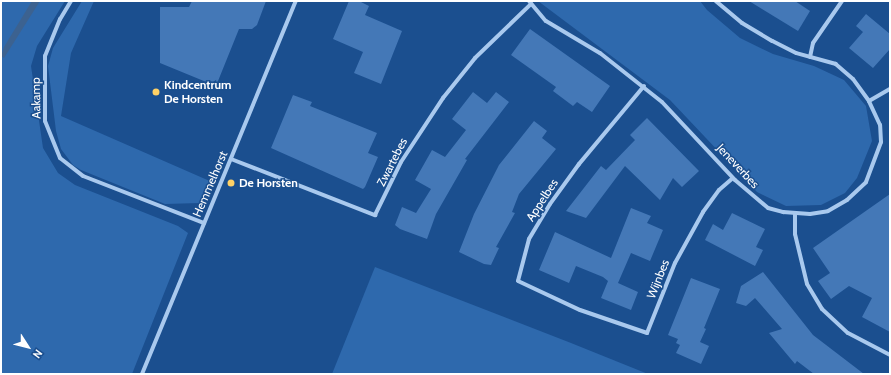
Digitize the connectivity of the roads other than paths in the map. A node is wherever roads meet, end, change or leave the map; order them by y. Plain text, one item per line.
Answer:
1 (71, 1) edge
2 (296, 1) edge
3 (716, 1) edge
4 (842, 1) edge
5 (530, 3) edge
6 (810, 57) junction
7 (644, 86) junction
8 (890, 88) edge
9 (869, 101) junction
10 (231, 159) junction
11 (733, 178) junction
12 (795, 214) junction
13 (204, 223) junction
14 (580, 310) joint
15 (890, 356) edge
16 (142, 374) edge

1 - 13 street, Aakamp
2 - 10 street, Hemmelhorst
3 - 6 street, Jeneverbes
4 - 6 street
5 - 7 street, Jeneverbes
5 - 10 street, Zwartebes
6 - 9 street, Jeneverbes
7 - 11 street, Jeneverbes
7 - 14 street, Appelbes
8 - 9 street
9 - 12 street, Jeneverbes
10 - 13 street, Hemmelhorst
11 - 12 street, Jeneverbes
11 - 14 street, Wijnbes
12 - 15 street
13 - 16 street, Hemmelhorst

